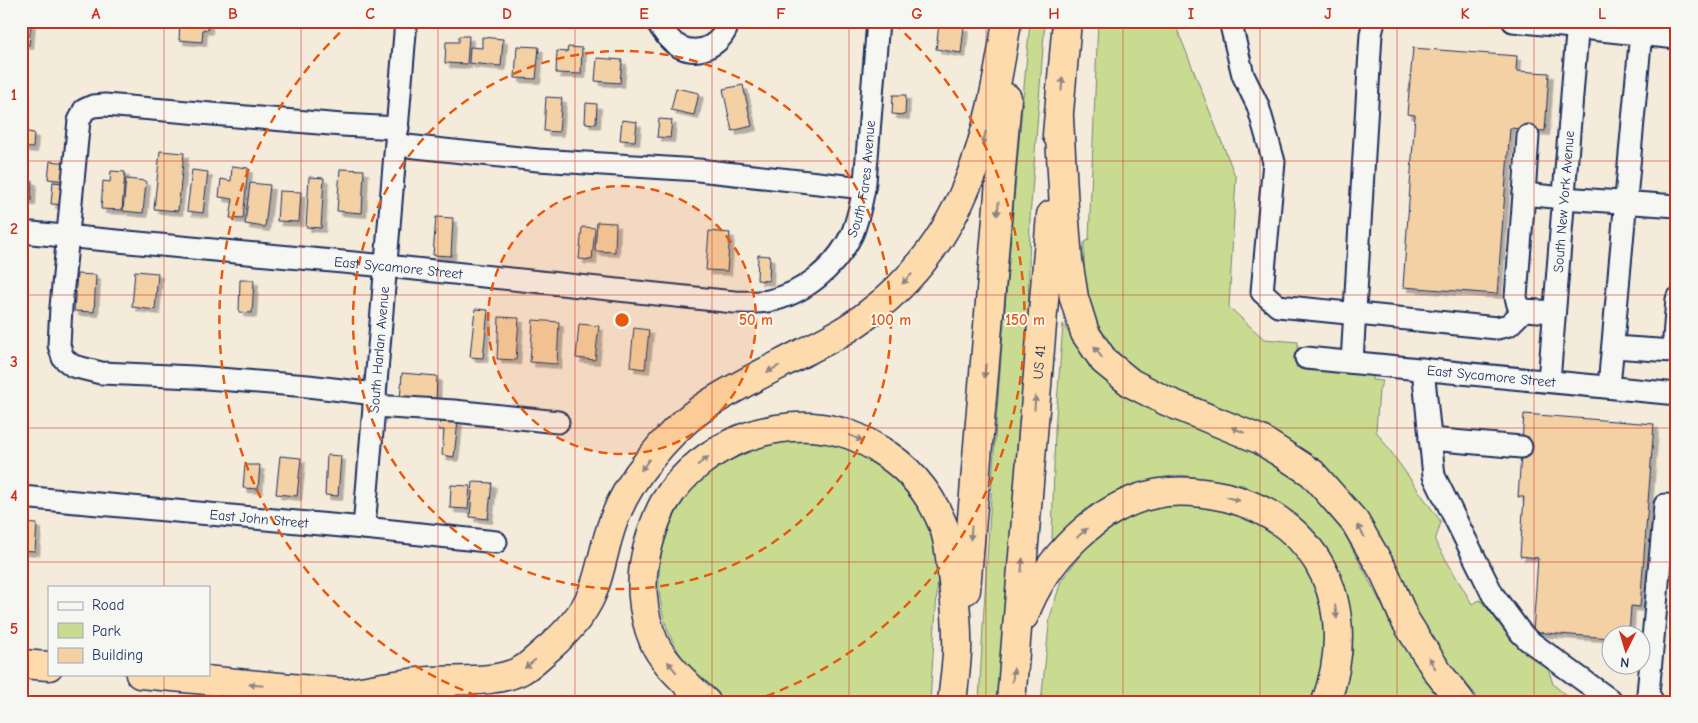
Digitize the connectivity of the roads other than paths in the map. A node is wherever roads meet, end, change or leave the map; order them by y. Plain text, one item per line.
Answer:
1 (406, 21) edge
2 (656, 21) edge
3 (729, 21) edge
4 (878, 21) edge
5 (1007, 21) edge
6 (1014, 21) edge
7 (1067, 21) edge
8 (1230, 21) edge
9 (1374, 21) edge
10 (1513, 21) edge
11 (1540, 23) edge
12 (1577, 24) edge
13 (1641, 28) edge
14 (1677, 38) edge
15 (1059, 118) junction
16 (398, 136) junction
17 (1528, 136) dead end
18 (864, 188) junction
19 (1524, 194) junction
20 (1563, 198) junction
21 (1626, 203) junction
22 (1677, 206) edge
23 (21, 232) edge
24 (68, 236) junction
25 (386, 266) junction
26 (774, 299) joint
27 (1677, 299) edge
28 (1524, 310) junction
29 (1554, 312) junction
30 (1356, 314) junction
31 (1613, 347) junction
32 (1306, 358) dead end
33 (1352, 362) junction
34 (1423, 369) junction
35 (1549, 381) junction
36 (1609, 387) junction
37 (1677, 394) edge
38 (375, 400) junction
39 (558, 422) dead end
40 (1430, 439) junction
41 (1521, 447) dead end
42 (21, 497) edge
43 (1677, 506) edge
44 (364, 528) junction
45 (496, 542) dead end
46 (1015, 648) junction
47 (21, 664) edge
48 (48, 666) edge
49 (162, 676) edge
50 (347, 693) junction
51 (444, 702) edge
52 (706, 702) edge
53 (952, 702) edge
54 (1011, 702) edge
55 (1326, 702) edge
56 (1461, 702) edge
57 (1614, 702) edge
58 (1653, 702) edge

1 - 16 street, South Harlan Avenue
2 - 3 street
4 - 18 street, South Fares Avenue
5 -> 50 highway
6 -> 53 highway
15 -> 7 highway, US 41 / US 41
8 - 30 street
9 - 30 street
10 - 11 street
11 - 12 street
12 - 13 street
12 - 20 street, South New York Avenue
13 - 14 street
13 - 21 street
46 -> 15 highway, US 41 / US 41
56 -> 15 highway
16 - 18 street
16 - 24 street
16 - 25 street, South Harlan Avenue
17 - 19 street
18 - 26 street, South Fares Avenue
19 - 20 street
19 - 28 street
20 - 21 street
20 - 29 street, South New York Avenue
21 - 22 street
21 - 31 street
23 - 24 street, East Sycamore Street
24 - 25 street, East Sycamore Street
24 - 38 street
25 - 26 street, East Sycamore Street
25 - 38 street, South Harlan Avenue
27 - 31 street
28 - 29 street
28 - 30 street
29 - 35 street, South New York Avenue
30 - 33 street
31 - 36 street
32 - 33 street, East Sycamore Street
33 - 34 street, East Sycamore Street
34 - 35 street, East Sycamore Street
34 - 40 street
35 - 36 street, East Sycamore Street
36 - 37 street, East Sycamore Street
38 - 39 street
38 - 44 street, South Harlan Avenue
40 - 41 street
40 - 57 street
42 - 44 street, East John Street
43 - 58 street
44 - 45 street, East John Street
54 -> 46 highway, US 41 / US 41
46 -> 55 highway
47 - 48 highway
50 -> 49 highway
50 - 51 highway
52 -> 53 highway

